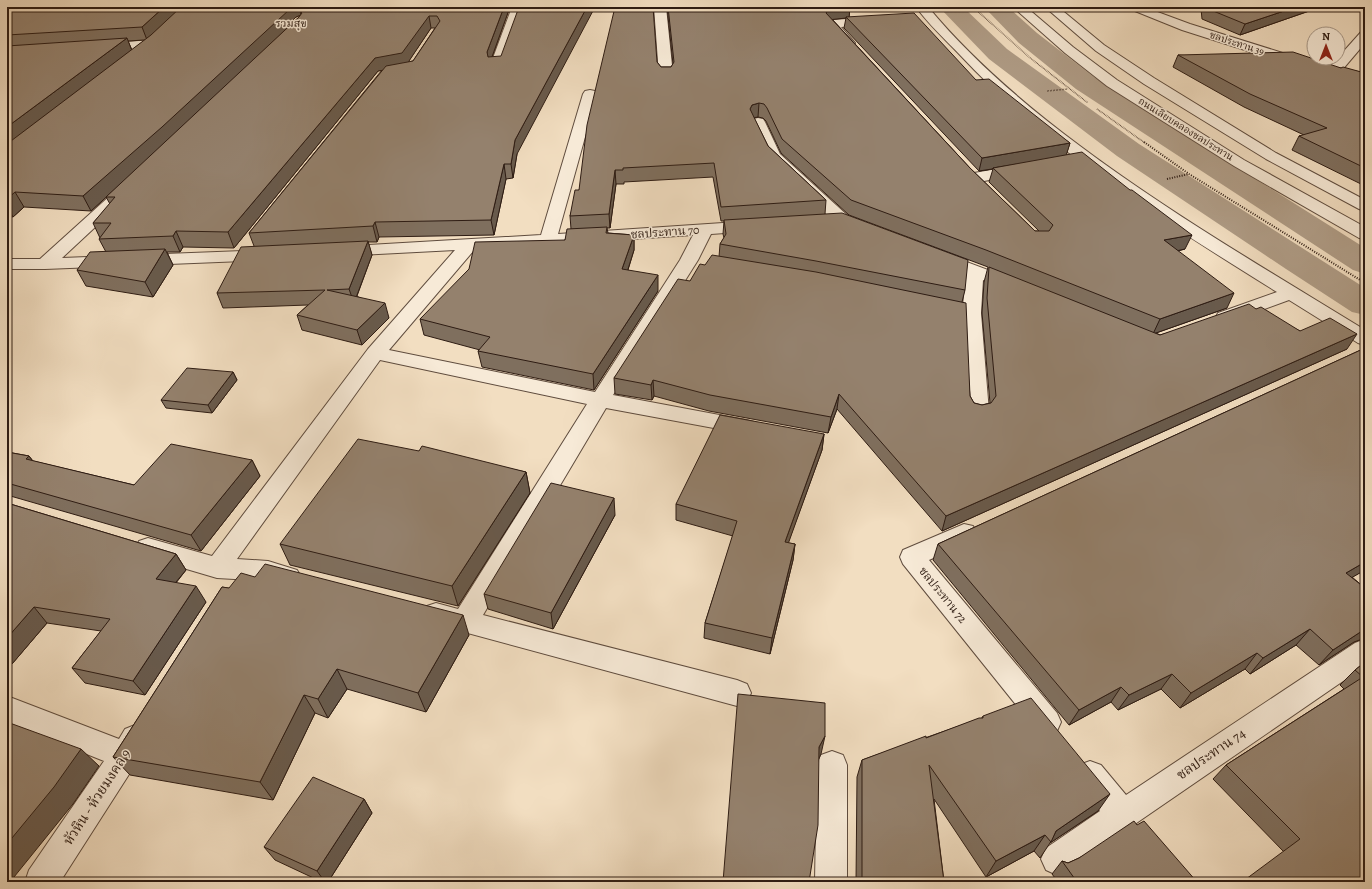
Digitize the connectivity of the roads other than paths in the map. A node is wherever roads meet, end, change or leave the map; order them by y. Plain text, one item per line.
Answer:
1 (518, 7) edge
2 (660, 7) edge
3 (1019, 7) edge
4 (1050, 7) edge
5 (1134, 7) edge
6 (923, 15) edge
7 (893, 20) edge
8 (163, 34) edge
9 (1365, 35) edge
10 (151, 44) junction
11 (90, 48) edge
12 (858, 53) edge
13 (133, 58) edge
14 (496, 66) edge
15 (1332, 73) junction
16 (666, 75) edge
17 (1345, 76) edge
18 (590, 94) dead end
19 (758, 122) edge
20 (964, 166) edge
21 (1034, 167) edge
22 (140, 176) edge
23 (1365, 206) edge
24 (819, 221) edge
25 (766, 225) edge
26 (705, 229) junction
27 (1365, 234) edge
28 (548, 240) junction
29 (470, 244) junction
30 (923, 251) edge
31 (323, 252) edge
32 (284, 254) edge
33 (7, 264) edge
34 (45, 264) junction
35 (975, 270) junction
36 (1032, 293) edge
37 (1291, 293) junction
38 (919, 302) edge
39 (972, 313) junction
40 (1211, 322) edge
41 (1360, 348) edge
42 (375, 354) junction
43 (600, 400) junction
44 (978, 412) edge
45 (762, 430) edge
46 (984, 524) edge
47 (127, 541) edge
48 (229, 569) junction
49 (313, 583) edge
50 (225, 597) edge
51 (412, 607) edge
52 (464, 621) junction
53 (1365, 651) edge
54 (736, 693) dead end
55 (7, 709) edge
56 (150, 715) edge
57 (1062, 740) edge
58 (125, 755) junction
59 (1077, 759) edge
60 (832, 765) dead end
61 (1122, 814) junction
62 (1056, 859) dead end
63 (41, 882) edge
64 (831, 882) edge

1 - 14 street
2 - 16 street
3 - 27 street, ถนนเลียบคลองชลประทาน
4 - 23 street, ถนนเลียบคลองชลประทาน
5 - 15 street, ชลประทาน 39
6 - 37 street
7 - 12 street
8 - 10 street
9 - 15 street
10 - 11 street
10 - 13 street
15 - 17 street, ชลประทาน 39
18 - 28 street
19 - 24 street
20 - 21 street
22 - 34 street
25 - 26 street, ชลประทาน 70
26 - 28 street, ชลประทาน 70
26 - 43 street
28 - 29 street, ชลประทาน 70
29 - 31 street, ชลประทาน 70
29 - 42 street
30 - 35 street
32 - 34 street
33 - 34 street
35 - 36 street
35 - 39 street
37 - 40 street
37 - 41 street
38 - 39 street
39 - 44 street
42 - 43 street
42 - 48 street
43 - 45 street
43 - 52 street
46 - 57 street, ชลประทาน 72
47 - 48 street
48 - 49 street
48 - 50 street
51 - 52 street
52 - 54 street
53 - 61 street, ชลประทาน 74
55 - 58 street
56 - 58 street, หัวหิน - ห้วยมงคล 9
58 - 63 street, หัวหิน - ห้วยมงคล 9
59 - 61 street
60 - 64 street
61 - 62 street, ชลประทาน 74

